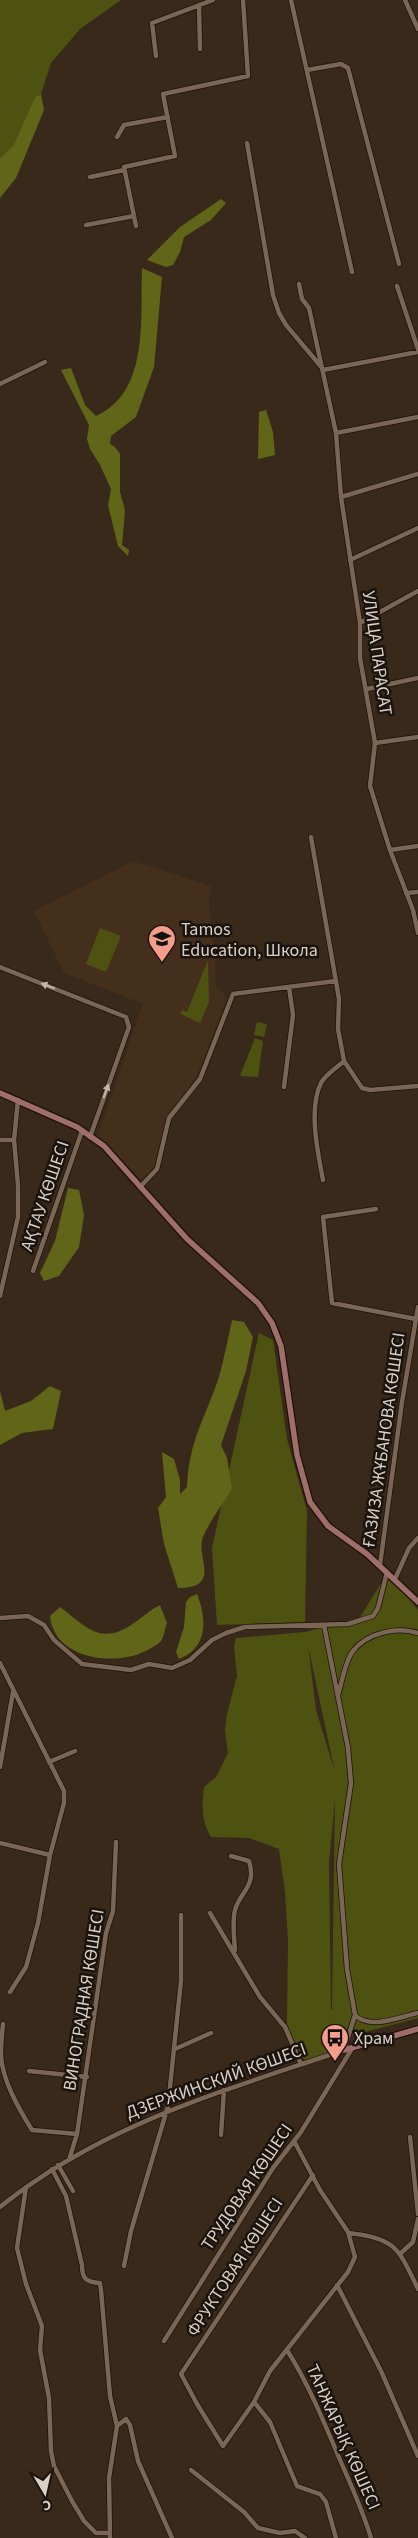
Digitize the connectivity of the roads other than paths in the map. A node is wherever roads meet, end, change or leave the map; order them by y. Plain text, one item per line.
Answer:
1 (213, 0) edge
2 (243, 0) edge
3 (291, 0) edge
4 (406, 0) edge
5 (199, 5) junction
6 (418, 29) edge
7 (200, 49) dead end
8 (156, 56) dead end
9 (308, 70) junction
10 (168, 117) junction
11 (117, 137) dead end
12 (247, 142) dead end
13 (124, 170) junction
14 (90, 177) dead end
15 (134, 216) junction
16 (86, 224) dead end
17 (136, 226) dead end
18 (399, 264) dead end
19 (352, 272) dead end
20 (299, 284) dead end
21 (397, 286) dead end
22 (418, 351) edge
23 (45, 362) dead end
24 (323, 370) junction
25 (0, 384) edge
26 (418, 416) edge
27 (336, 433) junction
28 (418, 474) edge
29 (341, 497) junction
30 (418, 528) edge
31 (350, 560) junction
32 (418, 591) edge
33 (360, 623) junction
34 (418, 678) edge
35 (367, 689) junction
36 (418, 737) edge
37 (375, 743) junction
38 (311, 837) dead end
39 (418, 846) edge
40 (390, 850) junction
41 (418, 892) edge
42 (406, 893) junction
43 (418, 933) edge
44 (0, 968) edge
45 (336, 981) junction
46 (289, 987) junction
47 (344, 1061) junction
48 (418, 1086) edge
49 (284, 1087) dead end
50 (0, 1093) edge
51 (18, 1100) junction
52 (82, 1132) junction
53 (90, 1137) junction
54 (0, 1140) edge
55 (14, 1140) junction
56 (323, 1180) dead end
57 (140, 1187) junction
58 (376, 1209) dead end
59 (33, 1271) dead end
60 (0, 1296) edge
61 (418, 1307) edge
62 (416, 1319) junction
63 (418, 1538) edge
64 (380, 1565) junction
65 (388, 1572) junction
66 (395, 1579) junction
67 (418, 1602) edge
68 (0, 1618) edge
69 (324, 1625) junction
70 (418, 1633) edge
71 (0, 1663) edge
72 (13, 1690) junction
73 (338, 1697) junction
74 (75, 1751) dead end
75 (49, 1762) junction
76 (0, 1767) edge
77 (116, 1842) dead end
78 (0, 1843) edge
79 (50, 1856) junction
80 (231, 1856) dead end
81 (210, 1913) dead end
82 (181, 1915) dead end
83 (235, 1951) junction
84 (10, 1992) dead end
85 (418, 2013) edge
86 (355, 2015) junction
87 (2, 2024) dead end
88 (418, 2029) edge
89 (211, 2033) dead end
90 (353, 2047) junction
91 (175, 2049) junction
92 (344, 2050) junction
93 (301, 2064) junction
94 (29, 2071) dead end
95 (86, 2076) junction
96 (224, 2090) junction
97 (166, 2111) junction
98 (77, 2134) junction
99 (221, 2135) dead end
100 (410, 2137) dead end
101 (294, 2141) junction
102 (69, 2160) junction
103 (58, 2165) junction
104 (52, 2169) junction
105 (313, 2175) junction
106 (26, 2187) junction
107 (73, 2191) dead end
108 (0, 2207) edge
109 (418, 2214) edge
110 (418, 2219) edge
111 (348, 2233) junction
112 (401, 2253) junction
113 (124, 2266) dead end
114 (337, 2285) junction
115 (418, 2289) edge
116 (164, 2341) dead end
117 (287, 2350) junction
118 (254, 2402) junction
119 (118, 2426) junction
120 (418, 2456) edge
121 (191, 2470) dead end
122 (109, 2535) edge
123 (172, 2538) edge
124 (305, 2538) edge
125 (336, 2538) edge
126 (370, 2538) edge

1 - 5 street
2 - 10 street
3 - 9 street
4 - 6 street
5 - 7 street
5 - 8 street
9 - 18 street
9 - 19 street
10 - 11 street
10 - 13 street
12 - 24 street
13 - 14 street
13 - 15 street
15 - 16 street
15 - 17 street
20 - 24 street, УЛИЦА ПАРАСАТ
21 - 22 street
22 - 24 street
23 - 25 street
24 - 27 street, УЛИЦА ПАРАСАТ
26 - 27 street
27 - 29 street, УЛИЦА ПАРАСАТ
28 - 29 street
29 - 31 street, УЛИЦА ПАРАСАТ
30 - 31 street
31 - 33 street, УЛИЦА ПАРАСАТ
32 - 33 street
33 - 35 street, УЛИЦА ПАРАСАТ
34 - 35 street
35 - 37 street, УЛИЦА ПАРАСАТ
36 - 37 street
37 - 40 street, УЛИЦА ПАРАСАТ
38 - 45 street
39 - 40 street
40 - 42 street, УЛИЦА ПАРАСАТ
41 - 42 street
42 - 43 street, УЛИЦА ПАРАСАТ
53 -> 44 street
45 - 46 street
45 - 47 street
46 - 49 street
46 - 57 street
47 - 48 street
47 - 56 street
50 - 51 street
51 - 52 street
51 - 55 street
52 - 53 street
52 - 59 street, АҚТАУ КӨШЕСІ
53 - 57 street
54 - 55 street
55 - 60 street
57 - 64 street
58 - 62 street, ҒАЗИЗА ЖҰБАНОВА КӨШЕСІ
61 - 62 street, ҒАЗИЗА ЖҰБАНОВА КӨШЕСІ
62 - 64 street, ҒАЗИЗА ЖҰБАНОВА КӨШЕСІ
63 - 66 street
64 - 65 street
65 - 66 street
65 - 69 street
66 - 67 street
68 - 69 street
69 - 73 street
70 - 73 street
71 - 72 street
72 - 75 street
72 - 76 street
73 - 86 street
74 - 75 street
75 - 79 street
77 - 95 street, ВИНОГРАДНАЯ КӨШЕСІ
78 - 79 street
79 - 84 street
80 - 83 street
81 - 83 street
82 - 91 street
83 - 93 street
85 - 86 street
86 - 92 street
87 - 98 street
88 - 90 street
89 - 91 street
90 - 92 street
90 - 101 street, ТРУДОВАЯ КӨШЕСІ
91 - 97 street
92 - 93 street, ДЗЕРЖИНСКИЙ КӨШЕСІ
93 - 96 street, ДЗЕРЖИНСКИЙ КӨШЕСІ
94 - 95 street
95 - 98 street, ВИНОГРАДНАЯ КӨШЕСІ
96 - 97 street, ДЗЕРЖИНСКИЙ КӨШЕСІ
96 - 99 street
97 - 102 street, ДЗЕРЖИНСКИЙ КӨШЕСІ
97 - 113 street
98 - 102 street, ВИНОГРАДНАЯ КӨШЕСІ
100 - 109 street
101 - 105 street
101 - 116 street, ТРУДОВАЯ КӨШЕСІ
102 - 103 street, ДЗЕРЖИНСКИЙ КӨШЕСІ
103 - 104 street, ДЗЕРЖИНСКИЙ КӨШЕСІ
103 - 107 street
104 - 106 street, ДЗЕРЖИНСКИЙ КӨШЕСІ
104 - 119 street
105 - 111 street
105 - 118 street, ФРУКТОВАЯ КӨШЕСІ
106 - 108 street, ДЗЕРЖИНСКИЙ КӨШЕСІ
106 - 122 street
110 - 112 street
111 - 112 street
111 - 114 street
112 - 115 street
114 - 117 street
114 - 120 street
117 - 118 street
117 - 126 street, ТАНЖАРЫҚ КӨШЕСІ
118 - 125 street
119 - 122 street
119 - 123 street
121 - 124 street

